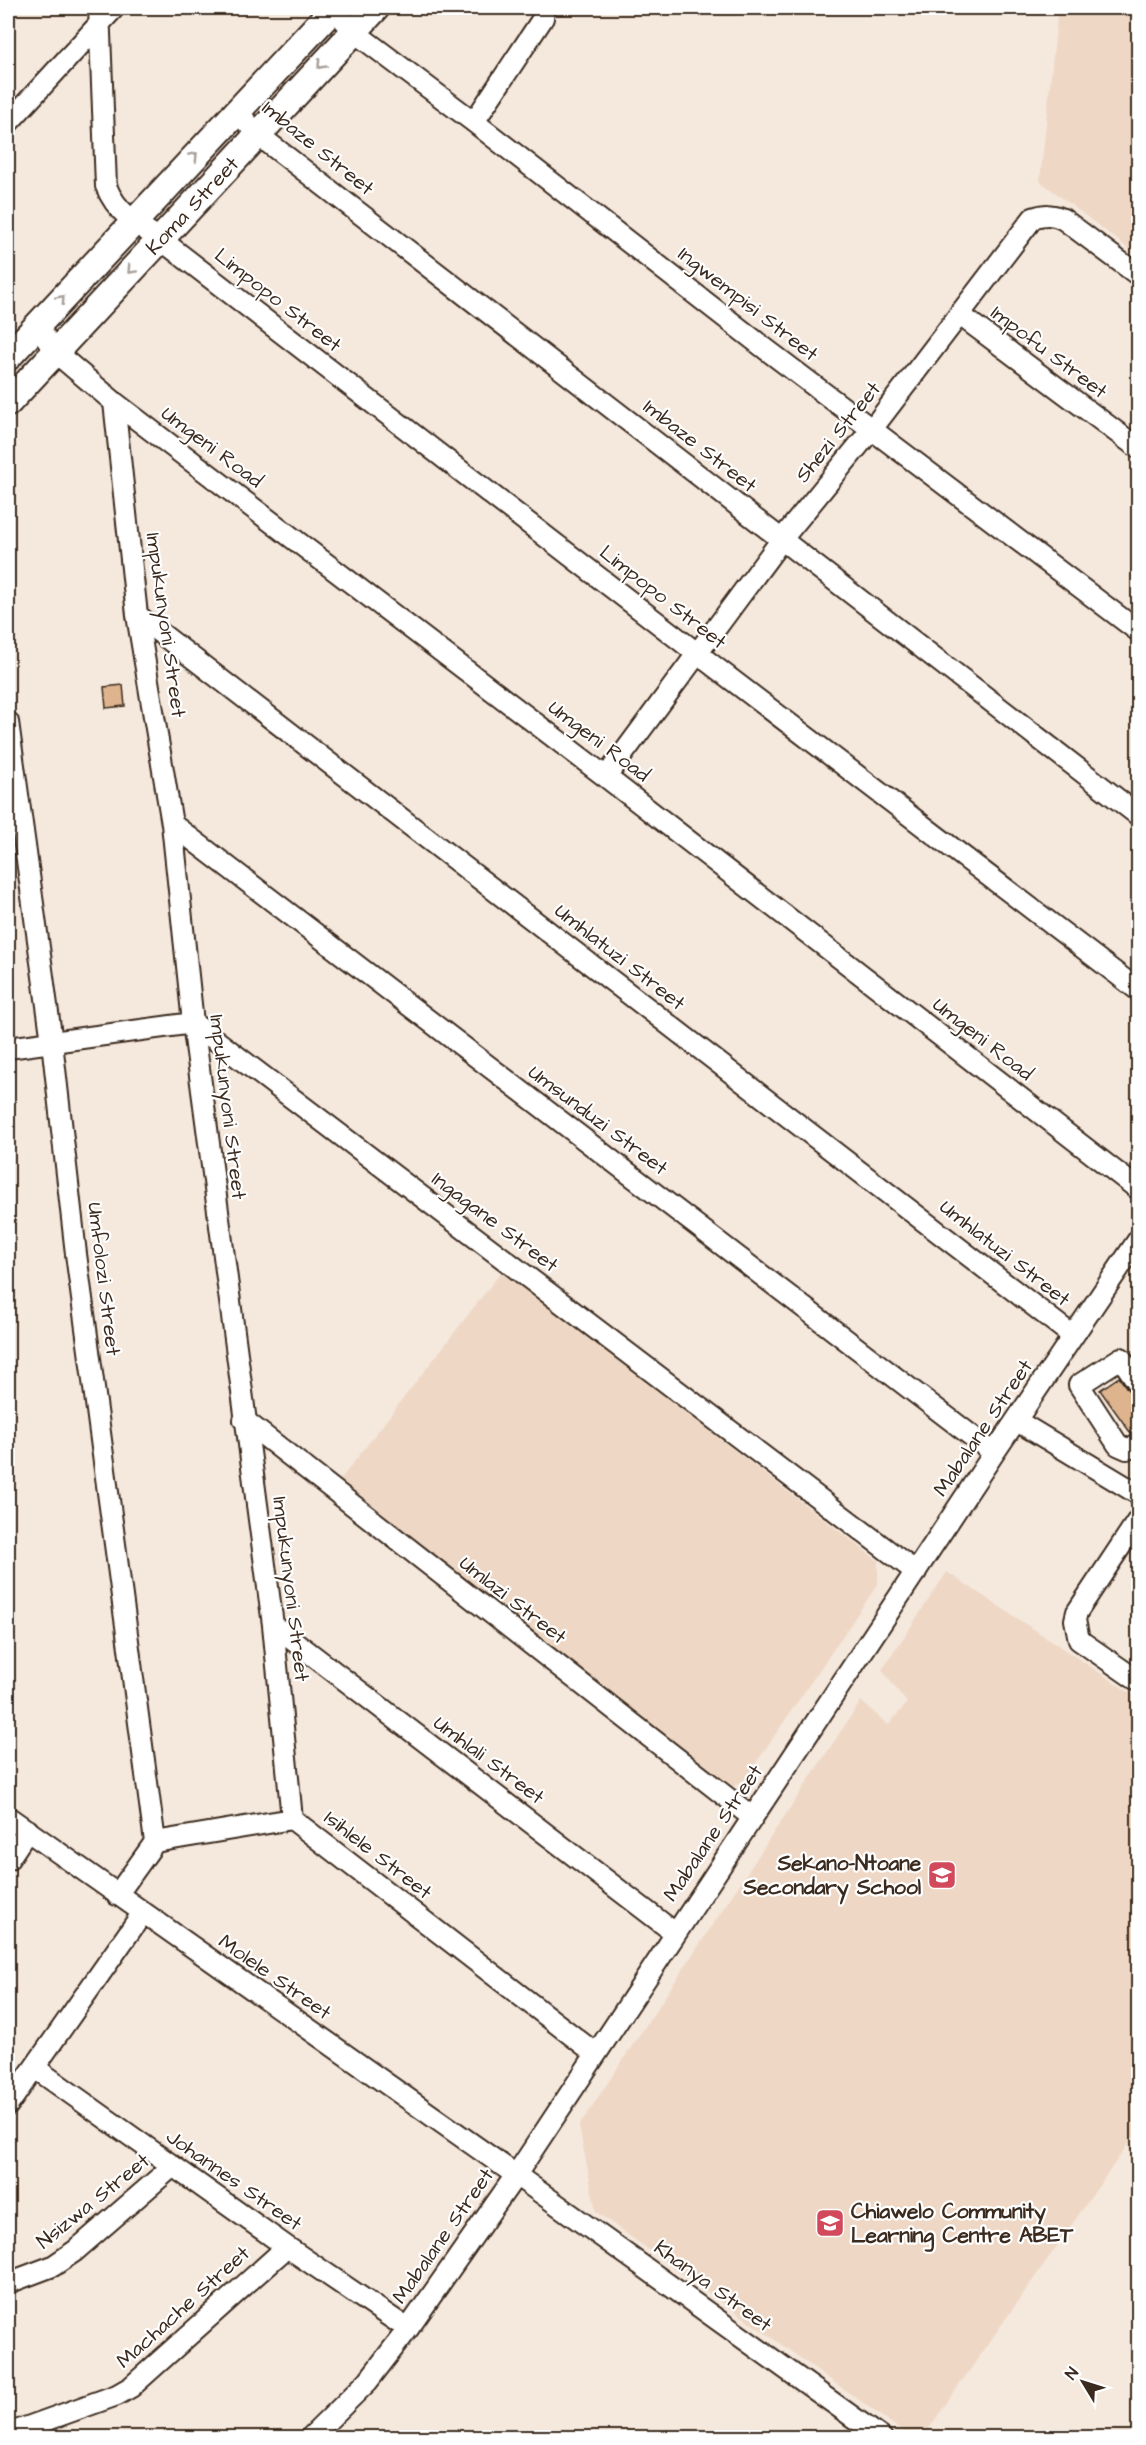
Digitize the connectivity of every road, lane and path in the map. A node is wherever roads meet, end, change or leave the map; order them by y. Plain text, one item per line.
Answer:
1 (114, 8) edge
2 (334, 8) edge
3 (376, 8) edge
4 (544, 8) edge
5 (99, 15) edge
6 (353, 31) junction
7 (237, 111) junction
8 (474, 122) junction
9 (8, 123) edge
10 (257, 134) junction
11 (133, 222) junction
12 (160, 239) junction
13 (1138, 275) edge
14 (960, 315) junction
15 (37, 325) junction
16 (55, 352) junction
17 (8, 357) edge
18 (114, 402) junction
19 (8, 403) edge
20 (872, 429) junction
21 (1138, 448) edge
22 (782, 539) junction
23 (137, 615) junction
24 (1138, 631) edge
25 (698, 654) junction
26 (8, 722) edge
27 (606, 777) junction
28 (1138, 814) edge
29 (172, 824) junction
30 (1138, 990) edge
31 (193, 1023) junction
32 (52, 1042) junction
33 (8, 1048) edge
34 (1138, 1189) edge
35 (1138, 1240) edge
36 (1073, 1336) junction
37 (1138, 1383) edge
38 (244, 1420) junction
39 (1017, 1421) junction
40 (1138, 1446) edge
41 (994, 1454) junction
42 (1138, 1494) edge
43 (1138, 1520) edge
44 (916, 1572) junction
45 (273, 1625) junction
46 (1138, 1681) edge
47 (8, 1817) edge
48 (752, 1817) junction
49 (292, 1819) junction
50 (28, 1830) junction
51 (155, 1842) junction
52 (8, 1860) edge
53 (117, 1896) junction
54 (142, 1914) junction
55 (675, 1933) junction
56 (596, 2054) junction
57 (35, 2068) junction
58 (8, 2105) edge
59 (174, 2166) junction
60 (516, 2175) junction
61 (287, 2247) junction
62 (8, 2283) edge
63 (408, 2329) junction
64 (8, 2434) edge
65 (310, 2438) edge
66 (882, 2438) edge

1 - 5 street
2 - 6 street, Ingwempisi Street
2 - 7 main road, Koma Street
3 - 6 main road, Koma Street
4 - 8 street
5 - 9 street
5 - 11 street, Limpopo Street
6 - 8 street, Ingwempisi Street
6 -> 10 main road, Koma Street
7 - 10 street, Imbaze Street
11 -> 7 main road, Koma Street
8 - 20 street, Ingwempisi Street
10 - 12 main road, Koma Street
10 - 22 street, Imbaze Street
11 - 12 street, Limpopo Street
15 -> 11 main road, Koma Street
12 -> 16 main road, Koma Street
12 - 25 street, Limpopo Street
13 - 14 street, Shezi Street
14 - 20 street, Shezi Street
14 - 21 street, Impofu Street
15 - 16 street, Umgeni Road
15 - 17 main road, Koma Street
16 - 18 street, Umgeni Road
16 - 19 main road, Koma Street
18 - 23 street, Impukunyoni Street
18 - 27 street, Umgeni Road
20 - 22 street, Shezi Street
20 - 24 street, Ingwempisi Street
22 - 25 street, Shezi Street
22 - 28 street, Imbaze Street
23 - 29 street, Impukunyoni Street
23 - 36 street, Umhlatuzi Street
25 - 27 street, Shezi Street
25 - 30 street, Limpopo Street
26 - 32 street, Umfolozi Street
27 - 34 street, Umgeni Road
29 - 31 street, Impukunyoni Street
29 - 41 street, Umsunduzi Street
31 - 32 street
31 - 38 street, Impukunyoni Street
31 - 44 street, Ingagane Street
32 - 33 street
32 - 51 street, Umfolozi Street
35 - 36 street, Mabalane Street
36 - 39 street, Mabalane Street
37 - 40 street
38 - 45 street, Impukunyoni Street
38 - 48 street, Umlazi Street
39 - 41 street, Mabalane Street
39 - 42 street
41 - 44 street, Mabalane Street
43 - 46 street
44 - 48 street, Mabalane Street
45 - 49 street, Impukunyoni Street
45 - 55 street, Umhlali Street
47 - 50 street, Molele Street
48 - 55 street, Mabalane Street
49 - 51 street, Isihlele Street
49 - 56 street, Isihlele Street
50 - 52 street
50 - 53 street, Molele Street
51 - 53 street
53 - 54 street, Molele Street
54 - 57 street
54 - 60 street, Molele Street
55 - 56 street, Mabalane Street
56 - 60 street, Mabalane Street
57 - 58 street
57 - 59 street, Johannes Street
59 - 61 street, Johannes Street
59 - 62 street, Nsizwa Street
60 - 63 street, Mabalane Street
60 - 66 street, Khanya Street
61 - 63 street, Johannes Street
61 - 64 street, Machache Street
63 - 65 street, Mabalane Street

